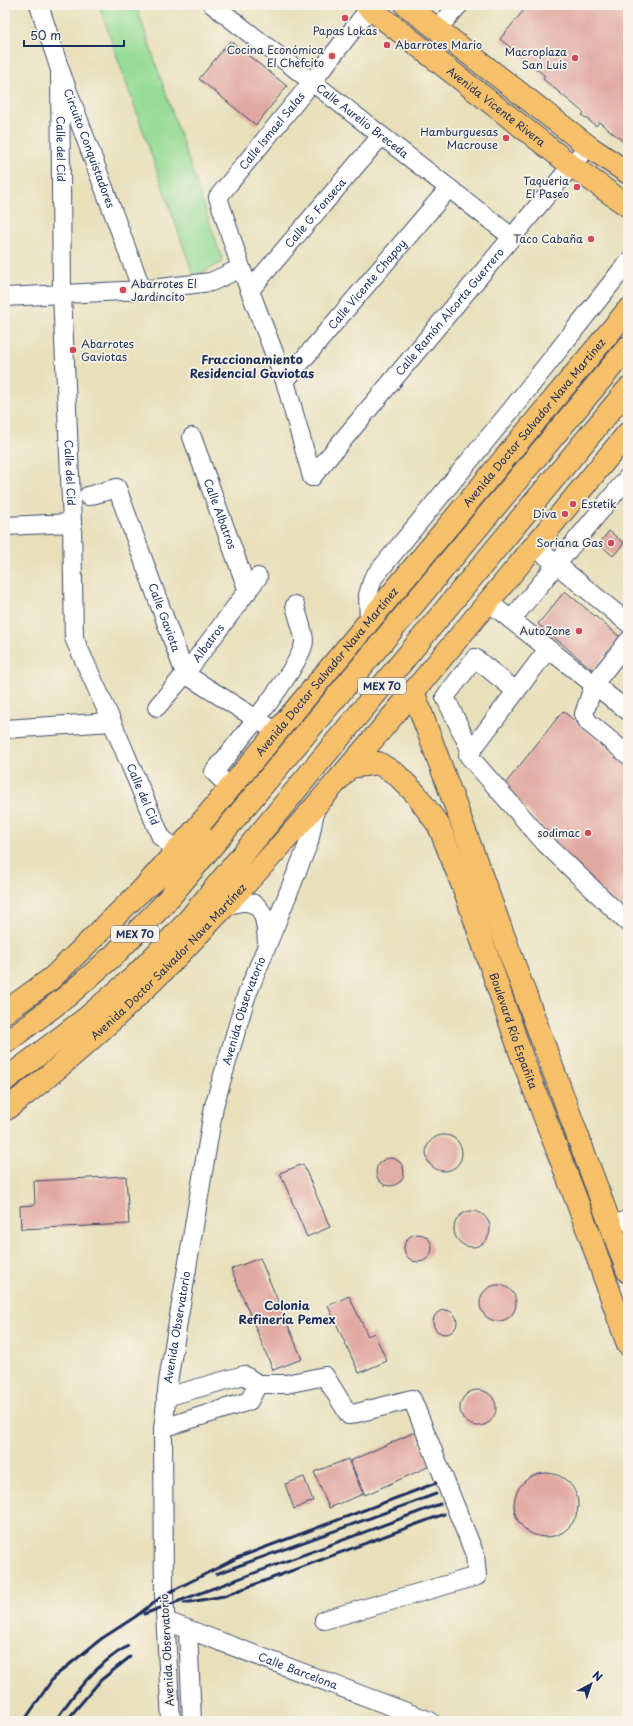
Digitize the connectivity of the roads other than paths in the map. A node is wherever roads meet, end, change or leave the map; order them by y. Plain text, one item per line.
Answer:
1 (39, 5) edge
2 (212, 5) edge
3 (406, 5) edge
4 (459, 5) edge
5 (370, 6) edge
6 (394, 14) edge
7 (436, 30) junction
8 (60, 70) junction
9 (312, 82) junction
10 (381, 136) junction
11 (588, 146) junction
12 (572, 166) junction
13 (628, 173) edge
14 (449, 188) junction
15 (621, 201) edge
16 (628, 217) edge
17 (512, 237) junction
18 (628, 262) edge
19 (239, 269) junction
20 (142, 290) junction
21 (250, 290) junction
22 (62, 294) junction
23 (5, 297) edge
24 (628, 310) edge
25 (628, 347) edge
26 (285, 382) junction
27 (627, 391) edge
28 (628, 432) edge
29 (192, 437) dead end
30 (628, 477) edge
31 (88, 496) dead end
32 (72, 523) junction
33 (5, 526) edge
34 (534, 546) junction
35 (557, 566) junction
36 (253, 584) joint
37 (487, 601) junction
38 (295, 605) dead end
39 (511, 620) junction
40 (369, 622) junction
41 (628, 623) edge
42 (628, 640) edge
43 (548, 649) junction
44 (185, 674) junction
45 (594, 684) junction
46 (413, 691) junction
47 (516, 691) junction
48 (157, 707) dead end
49 (628, 711) edge
50 (257, 719) junction
51 (112, 722) junction
52 (5, 729) edge
53 (277, 732) junction
54 (471, 751) junction
55 (628, 755) edge
56 (350, 767) junction
57 (230, 788) junction
58 (247, 805) junction
59 (316, 806) junction
60 (177, 851) junction
61 (142, 891) junction
62 (225, 907) junction
63 (628, 923) edge
64 (268, 945) junction
65 (163, 970) junction
66 (5, 1012) edge
67 (85, 1019) junction
68 (5, 1043) edge
69 (5, 1080) edge
70 (5, 1110) edge
71 (619, 1222) edge
72 (628, 1272) edge
73 (628, 1345) edge
74 (258, 1384) junction
75 (166, 1397) junction
76 (163, 1428) junction
77 (324, 1620) dead end
78 (166, 1621) junction
79 (188, 1631) junction
80 (171, 1721) edge
81 (192, 1721) edge
82 (430, 1721) edge

1 - 8 street, Circuito Conquistadores
2 - 9 street, Calle Aurelio Breceda
3 - 7 main road
4 - 7 street
5 - 6 main road, Avenida Vicente Rivera
5 - 9 street, Calle Ismael Salas
6 - 12 main road, Avenida Vicente Rivera
7 - 11 main road
8 - 20 street, Circuito Conquistadores
8 - 22 street, Calle del Cid
9 - 10 street, Calle Aurelio Breceda
9 - 19 street, Calle Ismael Salas
10 - 14 street, Calle Aurelio Breceda
10 - 21 street, Calle G. Fonseca
11 - 12 street, Calle Ramón Alcorta Guerrero
11 - 13 main road
12 - 15 main road, Avenida Vicente Rivera
12 - 17 street, Calle Ramón Alcorta Guerrero
14 - 17 street, Calle Aurelio Breceda
14 - 26 street, Calle Vicente Chapoy
15 - 16 main road
17 - 26 street, Calle Ramón Alcorta Guerrero
18 - 40 street
19 - 20 street
19 - 21 street
20 - 22 street
21 - 26 street
22 - 23 street
22 - 32 street, Calle del Cid
24 - 40 main road, Avenida Doctor Salvador Nava Martínez
25 - 58 main road, Avenida Doctor Salvador Nava Martínez / MEX 70
27 - 67 main road, Avenida Doctor Salvador Nava Martínez / MEX 70
28 - 34 main road, Avenida Doctor Salvador Nava Martínez
29 - 36 street, Calle Albatros
30 - 35 street
31 - 44 street, Calle Gaviota
32 - 33 street
32 - 51 street, Calle del Cid
34 - 35 street
34 - 37 main road, Avenida Doctor Salvador Nava Martínez
35 - 39 street
35 - 41 street
36 - 44 street, Albatros
37 - 39 street
37 - 46 main road, Avenida Doctor Salvador Nava Martínez
38 - 50 street
39 - 43 street
40 - 53 main road, Avenida Doctor Salvador Nava Martínez
42 - 45 street
43 - 45 street
43 - 47 street
44 - 48 street, Albatros
44 - 50 street
45 - 49 street
45 - 55 street
46 - 56 main road, Avenida Doctor Salvador Nava Martínez
46 - 71 main road, Boulevard Río Españita
47 - 54 street
47 - 54 street
50 - 53 street
50 - 57 street
51 - 52 street
51 - 60 street, Calle del Cid
53 - 57 main road, Avenida Doctor Salvador Nava Martínez
54 - 63 street
56 - 59 main road, Avenida Doctor Salvador Nava Martínez
56 - 73 main road, Boulevard Río Españita
57 - 60 main road, Avenida Doctor Salvador Nava Martínez
58 - 61 main road
58 - 68 main road, Avenida Doctor Salvador Nava Martínez / MEX 70
59 - 62 main road, Avenida Doctor Salvador Nava Martínez
59 - 64 street, Avenida Observatorio
60 - 61 main road, Avenida Doctor Salvador Nava Martínez
61 - 66 main road, Avenida Doctor Salvador Nava Martínez
62 - 64 street, Avenida Observatorio
62 - 65 main road, Avenida Doctor Salvador Nava Martínez
64 - 75 street, Avenida Observatorio
65 - 67 main road
65 - 70 main road, Avenida Doctor Salvador Nava Martínez
67 - 69 main road, Avenida Doctor Salvador Nava Martínez / MEX 70
71 - 72 main road, Boulevard Río Españita
74 - 75 street
74 - 76 street
74 - 77 street
75 - 76 street, Avenida Observatorio
76 - 78 street, Avenida Observatorio
78 - 79 street, Calle Barcelona
78 - 80 street, Avenida Observatorio
79 - 81 street
79 - 82 street, Calle Barcelona

